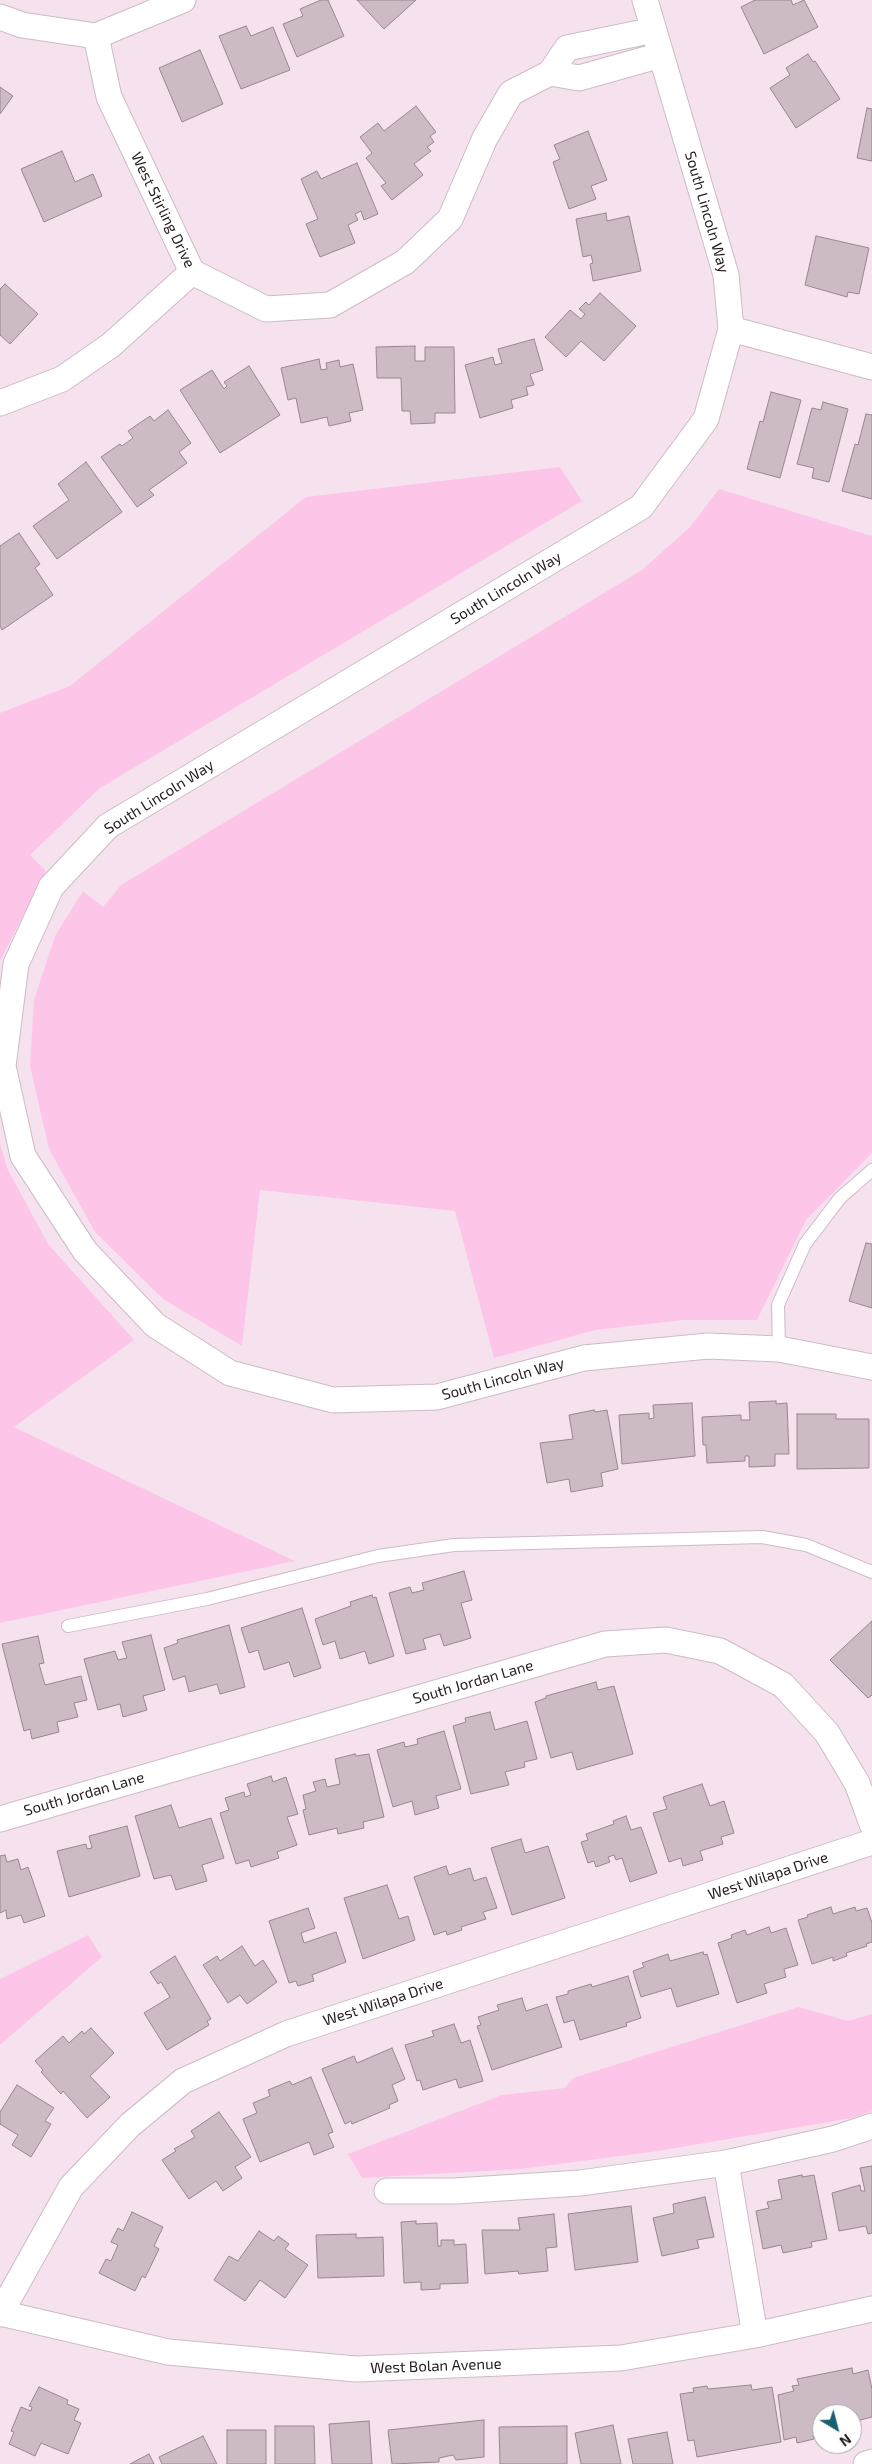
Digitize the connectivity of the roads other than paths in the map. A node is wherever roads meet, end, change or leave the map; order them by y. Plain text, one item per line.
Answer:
1 (183, 0) edge
2 (645, 0) edge
3 (0, 17) edge
4 (654, 30) junction
5 (96, 36) junction
6 (661, 54) junction
7 (550, 73) junction
8 (192, 272) junction
9 (731, 329) junction
10 (872, 367) edge
11 (0, 403) edge
12 (872, 1170) edge
13 (779, 1349) junction
14 (872, 1367) edge
15 (872, 1572) edge
16 (68, 1626) dead end
17 (0, 1818) edge
18 (872, 1824) edge
19 (872, 1842) edge
20 (872, 2126) edge
21 (726, 2163) junction
22 (387, 2191) dead end
23 (872, 2309) edge
24 (0, 2314) edge
25 (755, 2335) junction
26 (872, 2462) edge
27 (866, 2464) edge

1 - 5 street
2 - 4 street, South Lincoln Way
3 - 5 street
4 - 6 street, South Lincoln Way
4 - 7 street
5 - 8 street, West Stirling Drive
6 - 7 street
6 - 9 street, South Lincoln Way
7 - 8 street, West Stirling Drive
8 - 11 street
9 - 10 street
9 - 13 street, South Lincoln Way
12 - 13 lane
13 - 14 street, South Lincoln Way
15 - 16 lane
17 - 18 street, South Jordan Lane
19 - 24 street, West Wilapa Drive
20 - 21 street
21 - 22 street
21 - 25 street
23 - 25 street, West Bolan Avenue
24 - 25 street, West Bolan Avenue
26 - 27 street

